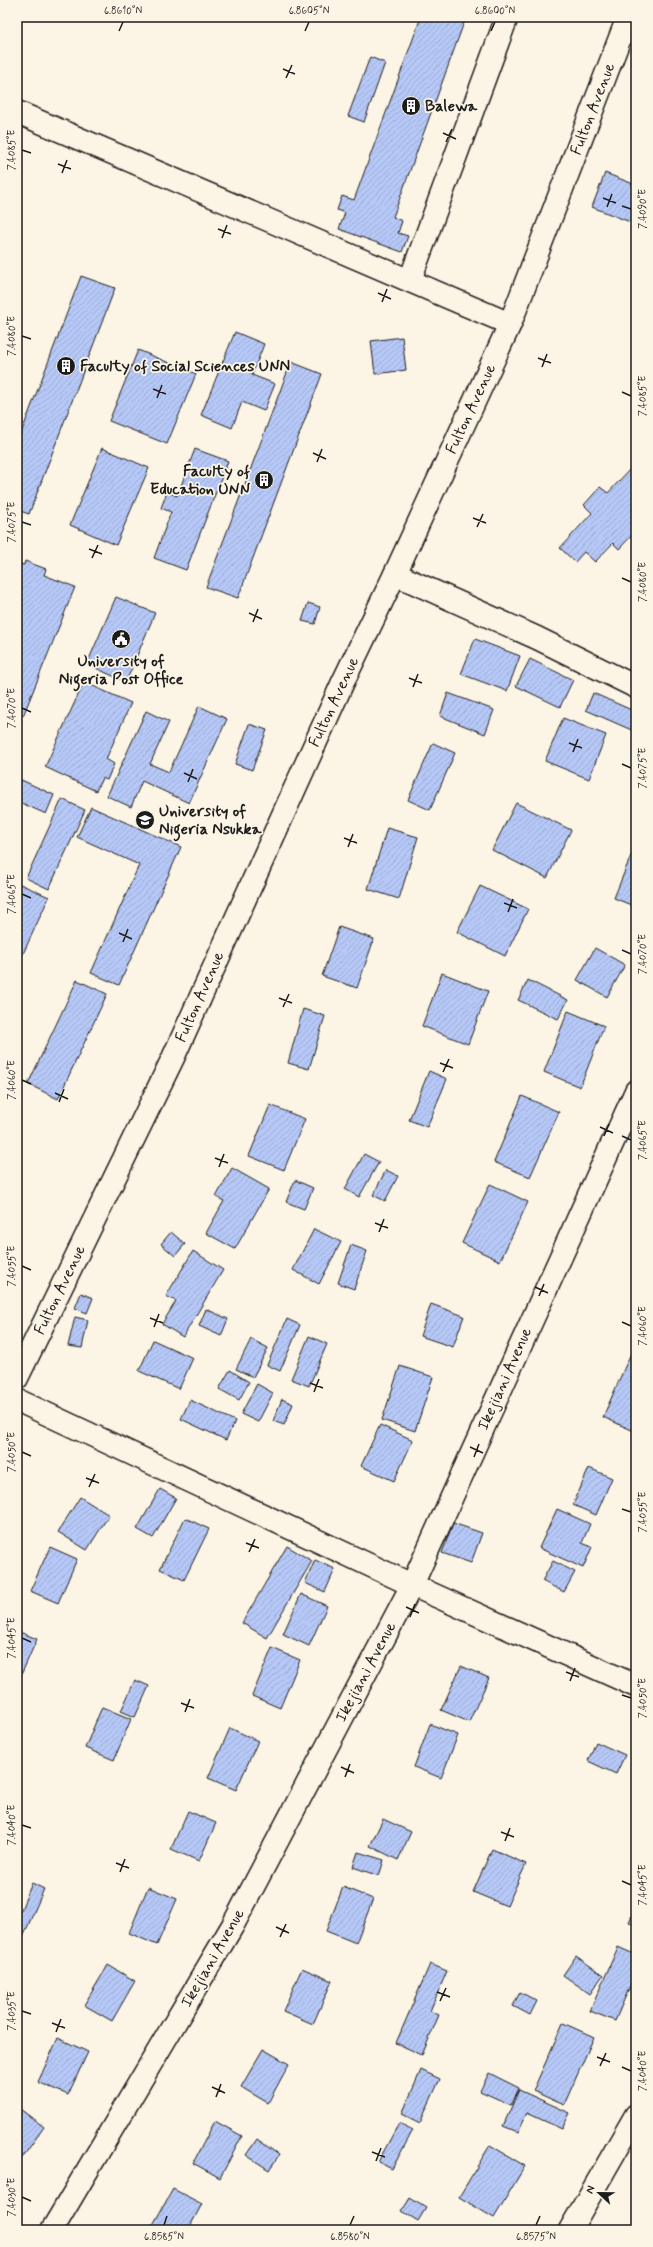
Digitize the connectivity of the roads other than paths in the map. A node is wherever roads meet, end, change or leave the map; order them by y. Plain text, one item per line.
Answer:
1 (507, 17) edge
2 (628, 17) edge
3 (17, 112) edge
4 (410, 280) junction
5 (510, 324) junction
6 (395, 574) junction
7 (636, 687) edge
8 (636, 1091) edge
9 (17, 1378) edge
10 (17, 1400) edge
11 (412, 1585) junction
12 (636, 1686) edge
13 (636, 2115) edge
14 (52, 2230) edge
15 (570, 2230) edge

1 - 4 street
2 - 5 street, Fulton Avenue
3 - 4 street
4 - 5 street
5 - 6 street, Fulton Avenue
6 - 7 street
6 - 9 street, Fulton Avenue
8 - 11 street, Ikejiani Avenue
10 - 11 street
11 - 12 street
11 - 14 street, Ikejiani Avenue
13 - 15 street

